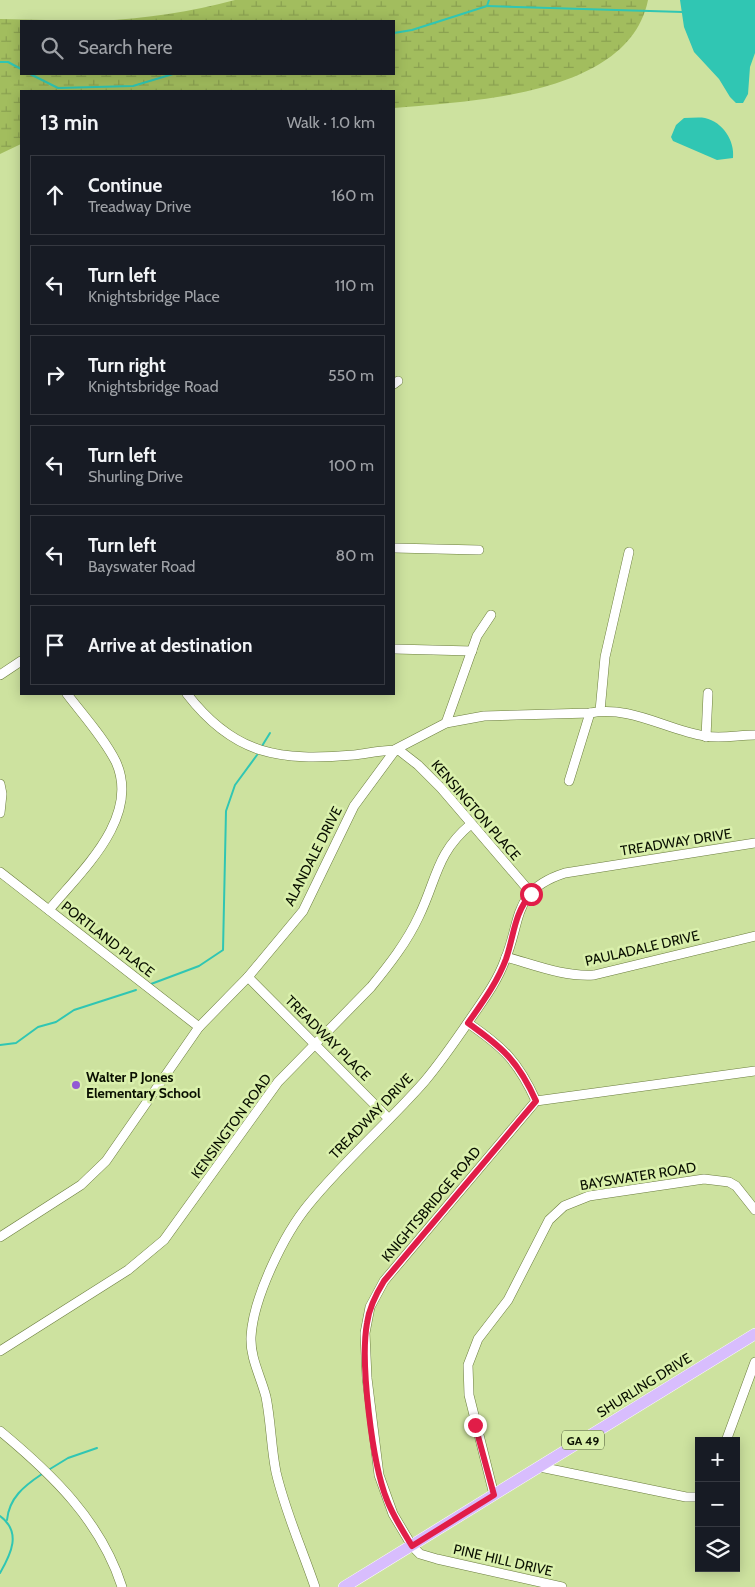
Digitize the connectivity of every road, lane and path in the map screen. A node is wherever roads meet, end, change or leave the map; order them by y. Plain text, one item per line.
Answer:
1 (395, 548) edge
2 (479, 550) dead end
3 (629, 552) dead end
4 (491, 615) dead end
5 (395, 649) edge
6 (472, 651) junction
7 (20, 662) edge
8 (0, 675) edge
9 (708, 693) dead end
10 (68, 695) edge
11 (189, 695) edge
12 (600, 711) junction
13 (590, 713) junction
14 (446, 723) junction
15 (755, 734) edge
16 (706, 737) junction
17 (396, 750) junction
18 (569, 781) dead end
19 (0, 784) edge
20 (0, 814) edge
21 (471, 824) junction
22 (755, 843) edge
23 (0, 872) edge
24 (531, 894) junction
25 (49, 910) junction
26 (755, 936) edge
27 (506, 957) junction
28 (248, 977) junction
29 (468, 1023) junction
30 (199, 1027) junction
31 (315, 1045) junction
32 (755, 1071) edge
33 (536, 1101) junction
34 (388, 1118) junction
35 (755, 1210) edge
36 (0, 1237) edge
37 (755, 1334) edge
38 (0, 1351) edge
39 (755, 1362) edge
40 (0, 1431) edge
41 (727, 1437) edge
42 (540, 1467) junction
43 (494, 1495) junction
44 (695, 1497) edge
45 (412, 1546) junction
46 (122, 1587) edge
47 (315, 1587) edge
48 (344, 1587) edge
49 (562, 1587) edge

1 - 2 street
3 - 12 street
4 - 6 street
5 - 6 street
6 - 14 street
7 - 8 street
9 - 16 street
10 - 25 street
11 - 17 street
12 - 13 street, ALANDALE DRIVE
12 - 16 street, ALANDALE DRIVE
13 - 14 street, ALANDALE DRIVE
13 - 18 street
14 - 17 street, ALANDALE DRIVE
15 - 16 street, ALANDALE DRIVE
17 - 21 street, KENSINGTON PLACE
17 - 28 street, ALANDALE DRIVE
19 - 20 street
21 - 24 street, KENSINGTON PLACE
21 - 31 street, KENSINGTON ROAD
22 - 24 street, TREADWAY DRIVE
23 - 25 street, PORTLAND PLACE
24 - 27 street, TREADWAY DRIVE
25 - 30 street, PORTLAND PLACE
26 - 27 street, PAULADALE DRIVE
27 - 29 street, TREADWAY DRIVE
28 - 30 street, ALANDALE DRIVE
28 - 31 street, TREADWAY PLACE
29 - 33 street
29 - 34 street, TREADWAY DRIVE
30 - 36 street, ALANDALE DRIVE
31 - 34 street, TREADWAY PLACE
31 - 38 street, KENSINGTON ROAD
32 - 33 street
33 - 45 street, KNIGHTSBRIDGE ROAD
34 - 47 street, TREADWAY DRIVE
35 - 43 street, BAYSWATER ROAD
37 - 42 main road, SHURLING DRIVE / GA 49
39 - 41 street
40 - 46 street
42 - 43 main road, SHURLING DRIVE / GA 49
42 - 44 street
43 - 45 main road, SHURLING DRIVE / GA 49
45 - 48 main road, SHURLING DRIVE / GA 49
45 - 49 street, PINE HILL DRIVE

